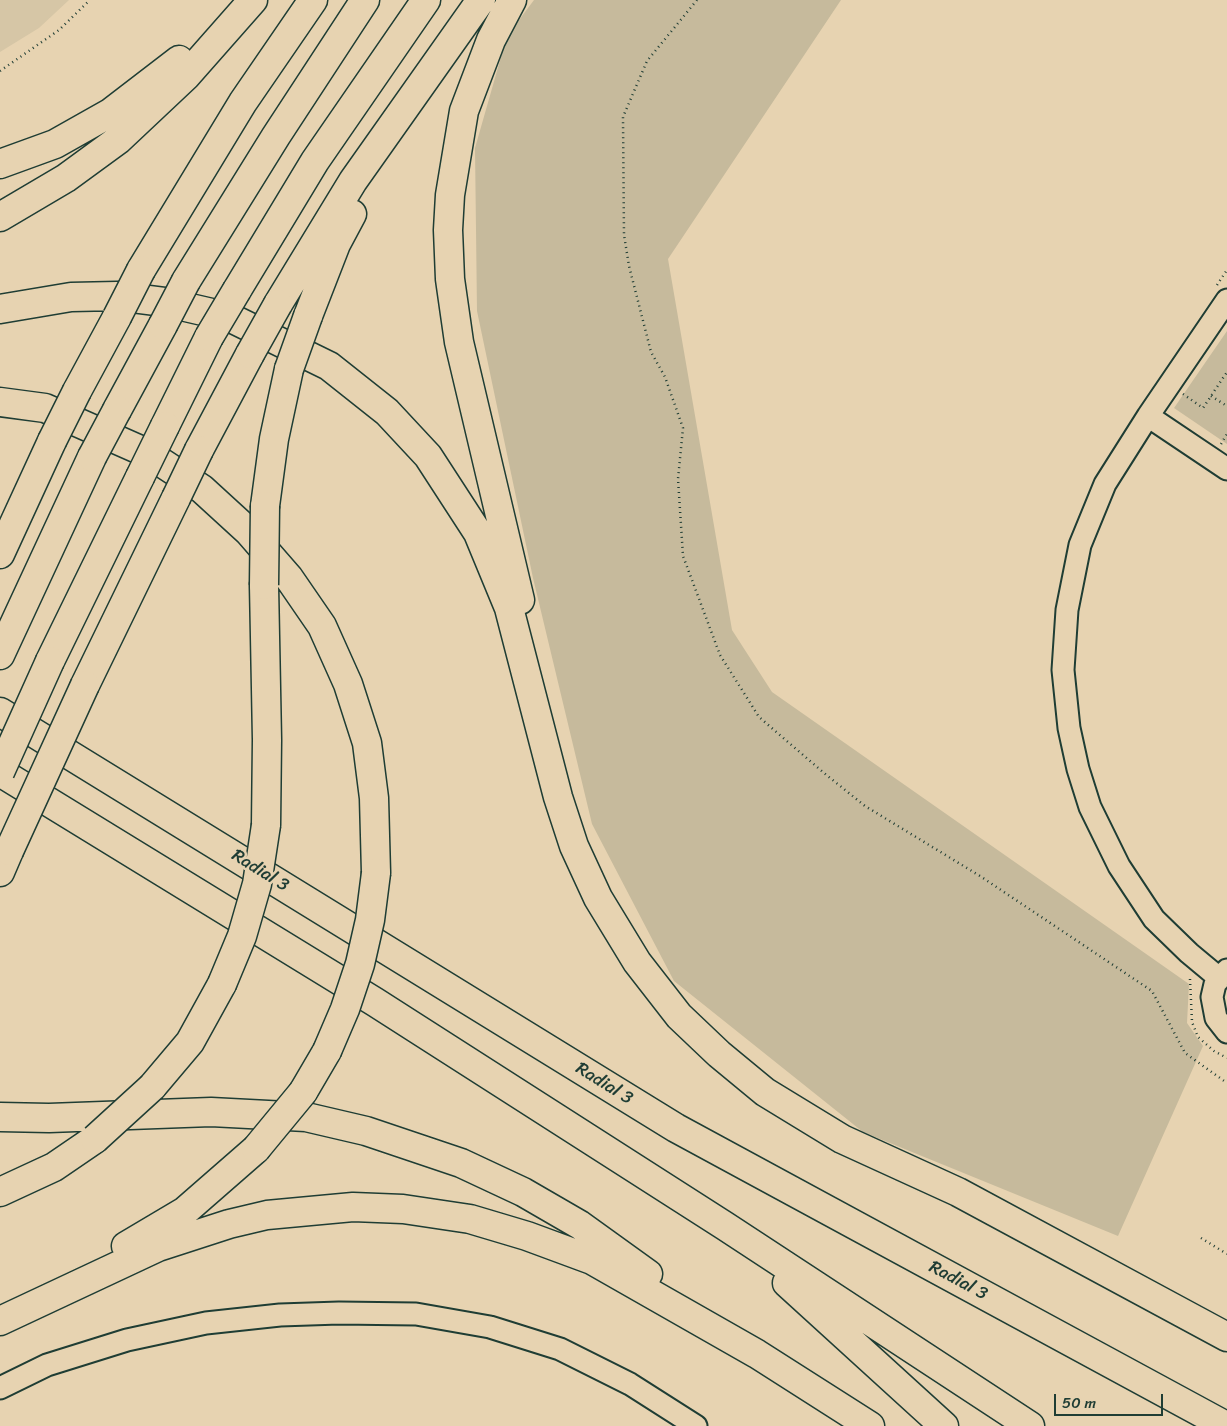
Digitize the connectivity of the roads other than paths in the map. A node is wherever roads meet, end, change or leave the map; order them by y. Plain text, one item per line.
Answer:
1 (238, 0) edge
2 (253, 0) edge
3 (314, 0) edge
4 (365, 0) edge
5 (426, 0) edge
6 (481, 0) edge
7 (512, 0) edge
8 (464, 24) junction
9 (0, 164) edge
10 (0, 217) edge
11 (1222, 293) edge
12 (0, 309) edge
13 (0, 402) edge
14 (1148, 416) junction
15 (1227, 469) edge
16 (0, 554) edge
17 (4, 647) edge
18 (0, 712) edge
19 (0, 772) edge
20 (558, 797) junction
21 (5, 861) edge
22 (1223, 974) edge
23 (1227, 1032) edge
24 (0, 1117) edge
25 (0, 1192) edge
26 (725, 1226) junction
27 (0, 1316) edge
28 (0, 1321) edge
29 (1227, 1337) edge
30 (757, 1354) junction
31 (0, 1388) edge
32 (696, 1426) edge
33 (870, 1426) edge
34 (944, 1426) edge
35 (1030, 1426) edge
36 (1226, 1426) edge

1 - 9 highway
2 - 10 highway
3 - 16 highway, bridge
4 - 17 highway, bridge
5 - 19 highway, bridge
6 - 8 highway
7 - 20 highway
8 - 21 highway, bridge
8 - 25 highway, bridge
11 - 14 street
12 - 20 highway
13 - 27 highway, bridge
14 - 15 street
14 - 22 street
18 - 36 highway, Radial 3
19 - 26 highway
20 - 29 highway
22 - 23 street
24 - 30 highway
26 - 34 highway
26 - 35 highway
28 - 30 highway
30 - 33 highway
31 - 32 street

